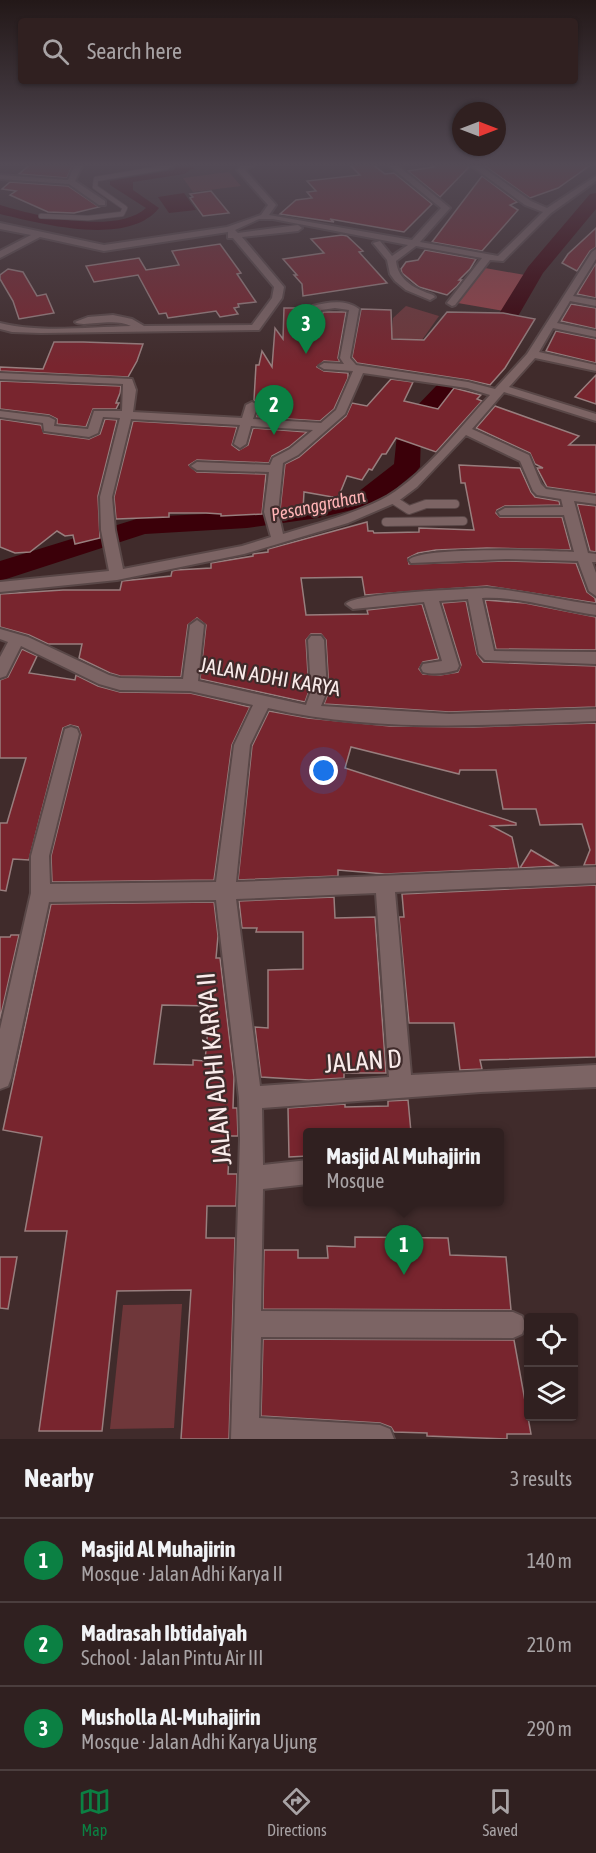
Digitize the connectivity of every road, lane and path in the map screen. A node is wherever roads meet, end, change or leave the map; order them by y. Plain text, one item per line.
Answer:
1 (21, 231) edge
2 (240, 231) edge
3 (326, 231) edge
4 (333, 231) edge
5 (425, 231) edge
6 (528, 231) edge
7 (232, 232) junction
8 (0, 235) edge
9 (37, 235) junction
10 (25, 241) junction
11 (377, 243) junction
12 (143, 246) junction
13 (412, 246) junction
14 (596, 252) edge
15 (0, 255) edge
16 (486, 259) junction
17 (392, 260) junction
18 (582, 273) junction
19 (596, 276) edge
20 (430, 297) dead end
21 (567, 298) junction
22 (452, 303) dead end
23 (596, 303) edge
24 (551, 325) junction
25 (0, 326) edge
26 (596, 334) edge
27 (310, 337) dead end
28 (533, 354) junction
29 (324, 366) dead end
30 (356, 368) junction
31 (596, 368) edge
32 (0, 376) edge
33 (500, 390) junction
34 (252, 405) dead end
35 (0, 414) edge
36 (125, 414) junction
37 (596, 418) edge
38 (248, 422) junction
39 (323, 427) junction
40 (465, 430) junction
41 (240, 444) dead end
42 (197, 466) dead end
43 (276, 469) junction
44 (567, 496) junction
45 (392, 499) junction
46 (596, 500) edge
47 (455, 504) dead end
48 (409, 510) junction
49 (571, 511) junction
50 (505, 512) dead end
51 (410, 521) junction
52 (463, 521) dead end
53 (386, 522) dead end
54 (276, 535) junction
55 (589, 557) edge
56 (416, 560) dead end
57 (117, 575) junction
58 (0, 587) edge
59 (596, 591) edge
60 (474, 594) junction
61 (430, 596) junction
62 (353, 604) dead end
63 (596, 610) edge
64 (197, 625) dead end
65 (0, 634) edge
66 (17, 639) junction
67 (316, 640) dead end
68 (596, 658) edge
69 (429, 668) dead end
70 (0, 672) edge
71 (190, 685) junction
72 (263, 701) junction
73 (311, 712) junction
74 (596, 715) edge
75 (71, 734) dead end
76 (596, 875) edge
77 (385, 885) junction
78 (225, 891) junction
79 (41, 893) junction
80 (596, 1076) edge
81 (0, 1078) edge
82 (401, 1087) junction
83 (250, 1098) junction
84 (303, 1173) edge
85 (251, 1178) junction
86 (248, 1324) junction
87 (513, 1325) dead end
88 (245, 1435) edge
89 (380, 1439) edge

1 - 9 street
2 - 7 street
3 - 11 street
4 - 13 street
5 - 13 street
6 - 16 street
7 - 12 street
7 - 25 street
8 - 10 street
9 - 10 street
9 - 12 street
10 - 12 street
10 - 15 street
11 - 13 street
11 - 17 street
13 - 16 street
13 - 17 street
14 - 18 street
16 - 22 street
17 - 20 street
18 - 19 street
18 - 21 street
21 - 23 street
21 - 24 street
24 - 26 street
24 - 28 street
27 - 30 street
28 - 31 street
28 - 33 street
29 - 30 street
30 - 33 street
30 - 39 street
32 - 36 street
33 - 37 street
33 - 40 street
34 - 38 street
35 - 36 street
36 - 38 street
36 - 57 street
38 - 39 street
38 - 41 street
39 - 43 street
40 - 44 street
40 - 45 street
42 - 43 street
43 - 54 street
44 - 46 street
44 - 49 street
45 - 48 lane
45 - 54 street
47 - 48 lane
48 - 51 lane
49 - 50 street
49 - 55 street
51 - 52 lane
51 - 53 lane
54 - 57 street
55 - 56 street
55 - 59 street
57 - 58 street
60 - 61 street
60 - 63 street
60 - 68 street
61 - 62 street
61 - 69 street
64 - 71 street
65 - 66 street, JALAN ADHI KARYA
66 - 70 street
66 - 71 street, JALAN ADHI KARYA
67 - 73 street
71 - 72 street, JALAN ADHI KARYA
72 - 73 street, JALAN ADHI KARYA
72 - 78 street, JALAN ADHI KARYA II
73 - 74 street, JALAN ADHI KARYA
75 - 79 street
76 - 77 street
77 - 78 street
77 - 82 street
78 - 79 street
78 - 83 street, JALAN ADHI KARYA II
79 - 81 street
80 - 82 street, JALAN D
82 - 83 street, JALAN D
83 - 85 street, JALAN ADHI KARYA II
84 - 85 street
85 - 86 street, JALAN ADHI KARYA II
86 - 87 street
86 - 88 street, JALAN ADHI KARYA II
88 - 89 street

